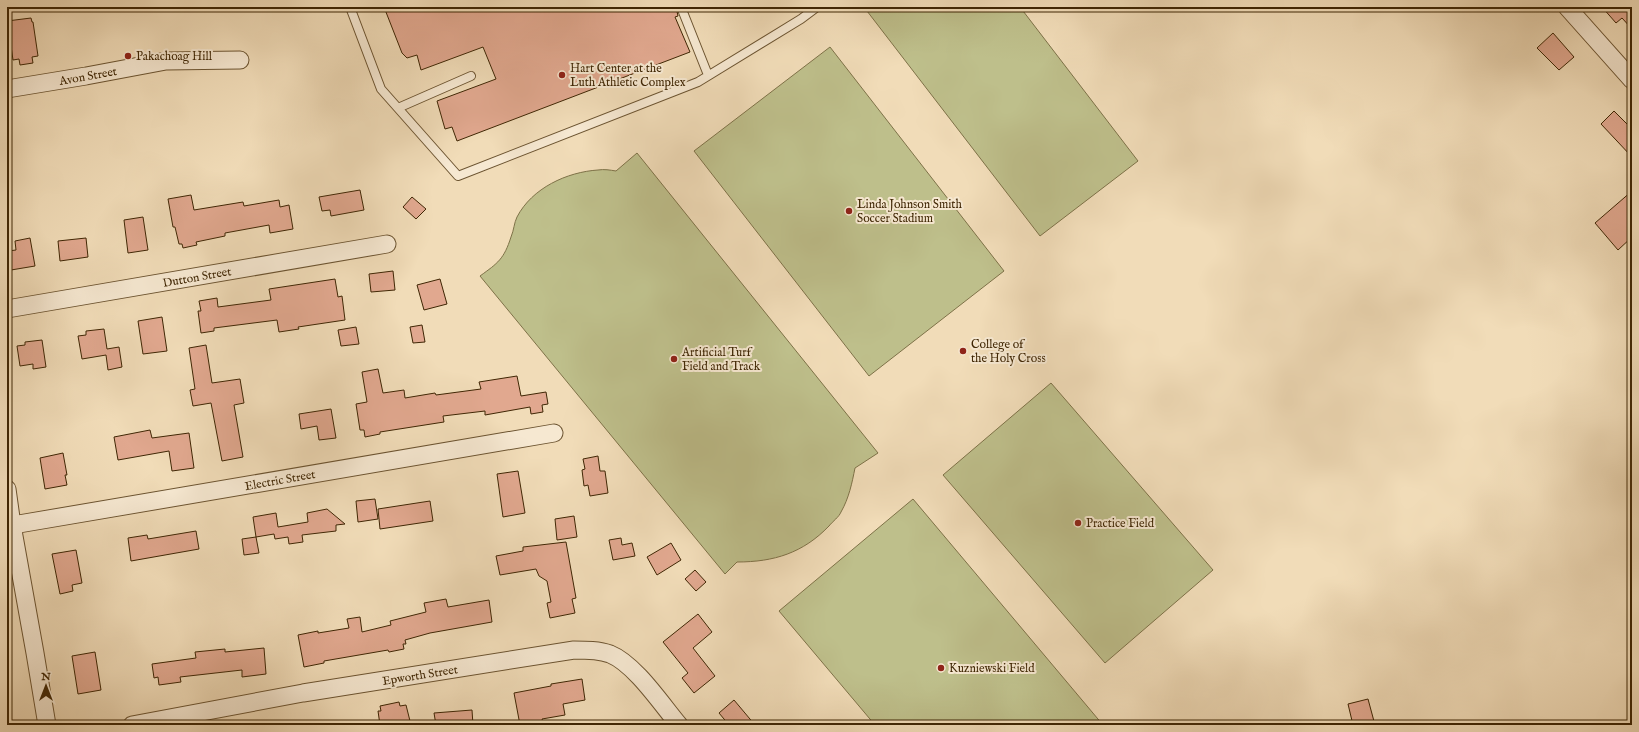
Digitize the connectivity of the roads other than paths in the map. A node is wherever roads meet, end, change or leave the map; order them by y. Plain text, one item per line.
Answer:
1 (350, 7) edge
2 (681, 7) edge
3 (817, 7) edge
4 (1567, 7) edge
5 (240, 60) dead end
6 (708, 75) junction
7 (471, 76) dead end
8 (1632, 80) edge
9 (7, 89) edge
10 (398, 108) junction
11 (387, 244) dead end
12 (7, 310) edge
13 (554, 433) dead end
14 (7, 489) edge
15 (9, 526) edge
16 (47, 725) edge
17 (132, 725) edge
18 (678, 725) edge

1 - 10 lane
2 - 6 lane
3 - 6 lane
4 - 8 street
5 - 9 street, Avon Street
6 - 10 lane
7 - 10 lane
11 - 12 street, Dutton Street
13 - 15 street, Electric Street
14 - 15 street
15 - 16 street
17 - 18 street, Epworth Street

